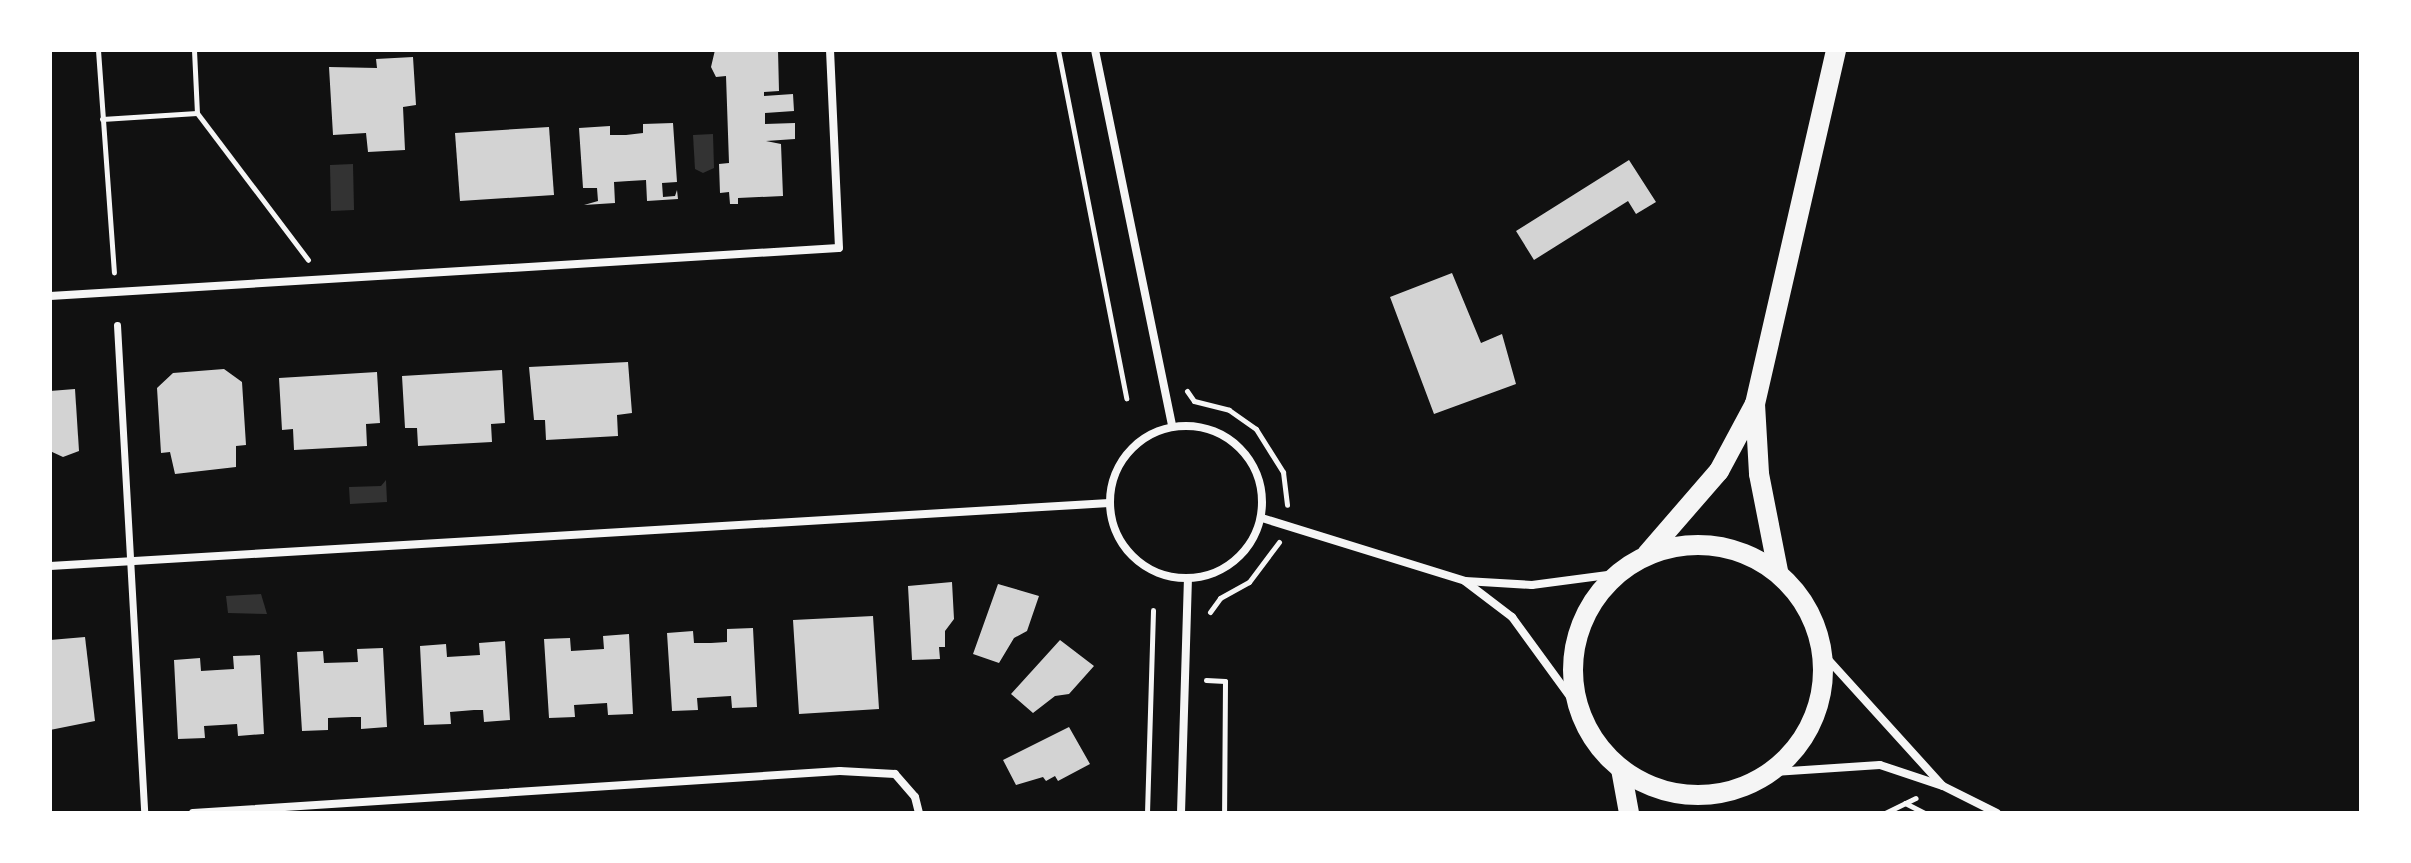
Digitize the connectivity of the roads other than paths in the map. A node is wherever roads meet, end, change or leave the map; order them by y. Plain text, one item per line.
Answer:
1 (830, 50) edge
2 (1095, 50) edge
3 (1836, 50) edge
4 (50, 296) edge
5 (117, 325) dead end
6 (1755, 404) junction
7 (1172, 426) junction
8 (1109, 503) junction
9 (1262, 518) junction
10 (1647, 554) junction
11 (130, 562) junction
12 (50, 566) edge
13 (1778, 571) junction
14 (1615, 574) junction
15 (1188, 580) junction
16 (1465, 581) junction
17 (1824, 655) junction
18 (1577, 706) junction
19 (1621, 769) junction
20 (1774, 772) junction
21 (1943, 786) junction
22 (1734, 791) junction
23 (144, 813) edge
24 (193, 813) edge
25 (919, 813) edge
26 (1181, 813) edge
27 (1629, 813) edge
28 (1714, 813) edge
29 (1997, 813) edge

1 - 4 street
2 - 7 street
3 - 6 main road
5 - 11 street
6 - 10 main road
6 - 13 main road
7 - 8 street
7 - 9 street
8 - 11 street
8 - 15 street
9 - 15 street
9 - 16 street
10 - 13 main road
10 - 14 main road
11 - 12 street
11 - 23 street
13 - 17 main road
14 - 16 street
14 - 18 main road
15 - 26 street
16 - 18 street
17 - 20 main road
17 - 21 street
18 - 19 main road
19 - 22 main road
19 - 27 main road
20 - 21 street
20 - 22 main road
21 - 29 street
22 - 28 main road
24 - 25 street

